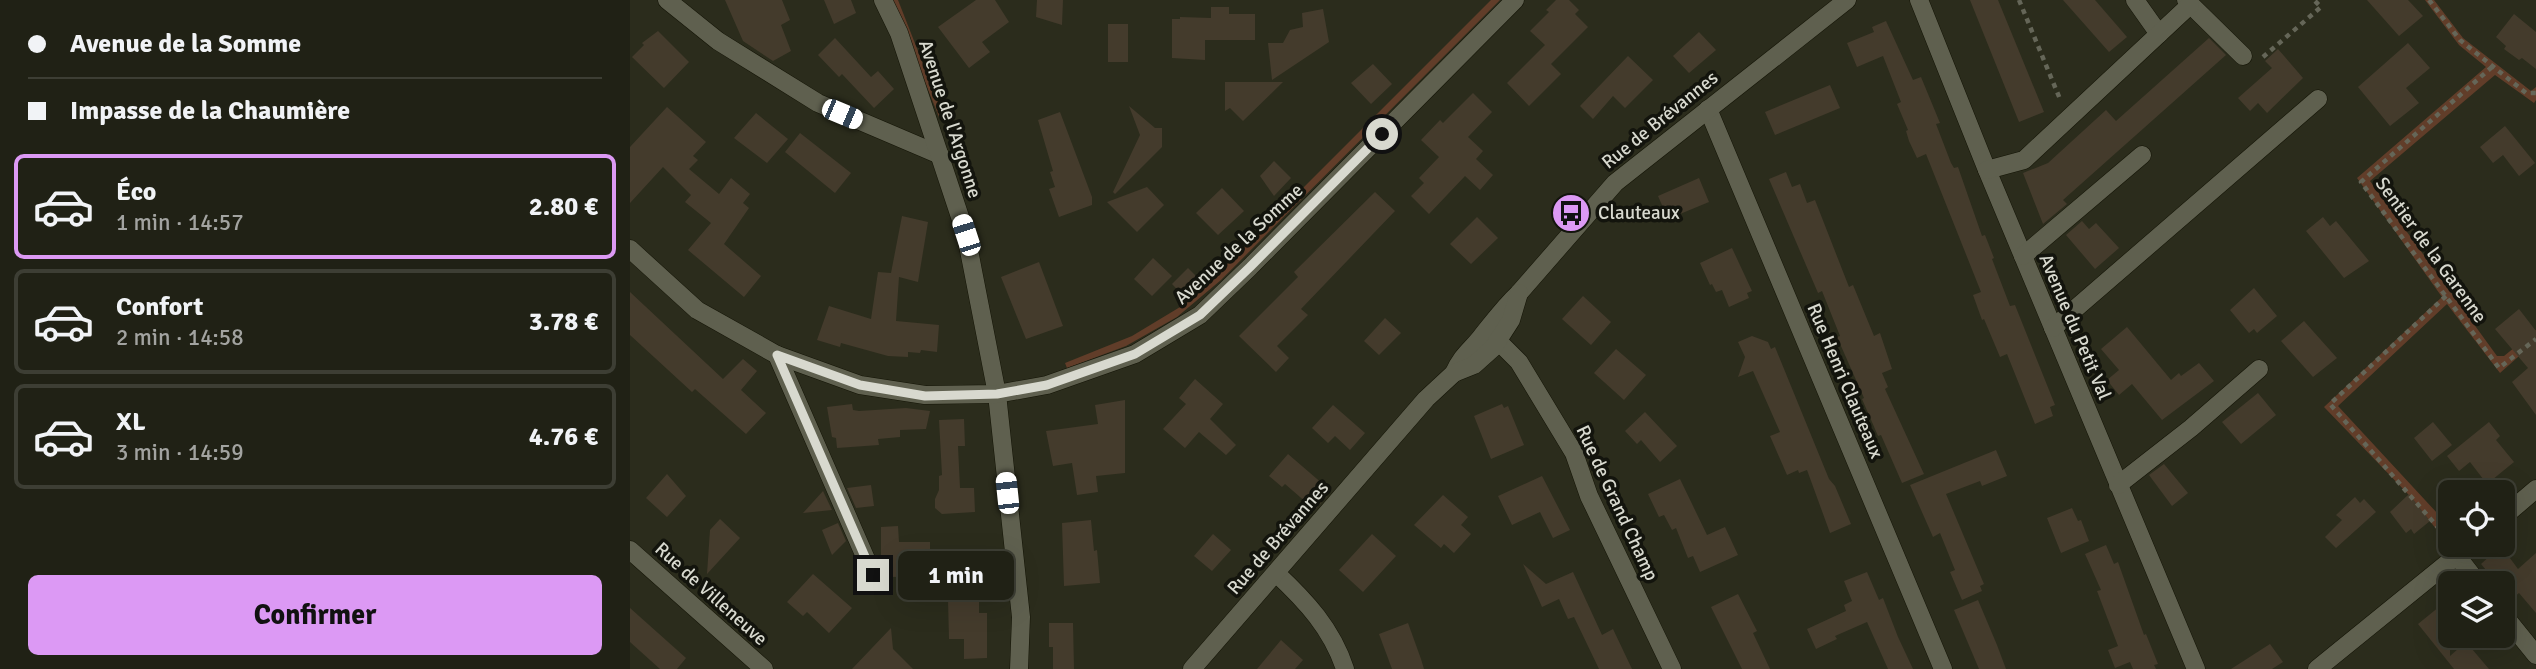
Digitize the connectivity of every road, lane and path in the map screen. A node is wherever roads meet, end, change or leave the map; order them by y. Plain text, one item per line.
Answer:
1 (667, 0) edge
2 (883, 0) edge
3 (1515, 0) edge
4 (1847, 0) edge
5 (1919, 0) edge
6 (2018, 0) edge
7 (2135, 0) edge
8 (2314, 0) edge
9 (2429, 0) edge
10 (2188, 3) edge
11 (2159, 34) junction
12 (2243, 56) joint
13 (2492, 67) junction
14 (2536, 93) edge
15 (2318, 99) dead end
16 (1707, 109) junction
17 (2070, 117) junction
18 (940, 155) junction
19 (2142, 155) dead end
20 (1987, 170) junction
21 (630, 249) edge
22 (2023, 256) junction
23 (2446, 296) junction
24 (2053, 328) junction
25 (1492, 335) junction
26 (2536, 340) edge
27 (777, 355) junction
28 (2259, 369) dead end
29 (997, 394) junction
30 (2118, 485) junction
31 (2536, 489) edge
32 (2515, 507) edge
33 (2438, 530) edge
34 (630, 550) edge
35 (2445, 557) edge
36 (1276, 573) junction
37 (873, 575) dead end
38 (2515, 629) edge
39 (2536, 655) edge
40 (764, 669) edge
41 (1019, 669) edge
42 (1192, 669) edge
43 (1345, 669) edge
44 (1672, 669) edge
45 (1943, 669) edge
46 (2196, 669) edge
47 (2317, 669) edge

1 - 18 street
2 - 18 street, Avenue de l'Argonne
3 - 29 street, Avenue de la Somme
4 - 16 street, Rue de Brévannes
5 - 20 street, Avenue du Petit Val
6 - 17 path
7 - 11 street
8 - 12 path
9 - 13 path
10 - 11 street
10 - 12 street
11 - 17 street
13 - 14 path
13 - 23 path, Sentier de la Garenne
15 - 24 street
16 - 25 street, Rue de Brévannes
16 - 45 street, Rue Henri Clauteaux
17 - 20 street
18 - 29 street, Avenue de l'Argonne
19 - 22 street
20 - 22 street, Avenue du Petit Val
21 - 27 street, Avenue de la Somme
22 - 24 street, Avenue du Petit Val
23 - 26 path, Sentier de la Garenne
23 - 33 path
24 - 30 street, Avenue du Petit Val
25 - 36 street, Rue de Brévannes
25 - 44 street, Rue de Grand Champ
27 - 29 street, Avenue de la Somme
27 - 37 street
28 - 30 street
29 - 41 street, Avenue de l'Argonne
30 - 46 street, Avenue du Petit Val
31 - 32 street
34 - 40 street, Rue de Villeneuve
35 - 47 street
36 - 42 street, Rue de Brévannes
36 - 43 street
38 - 39 street

